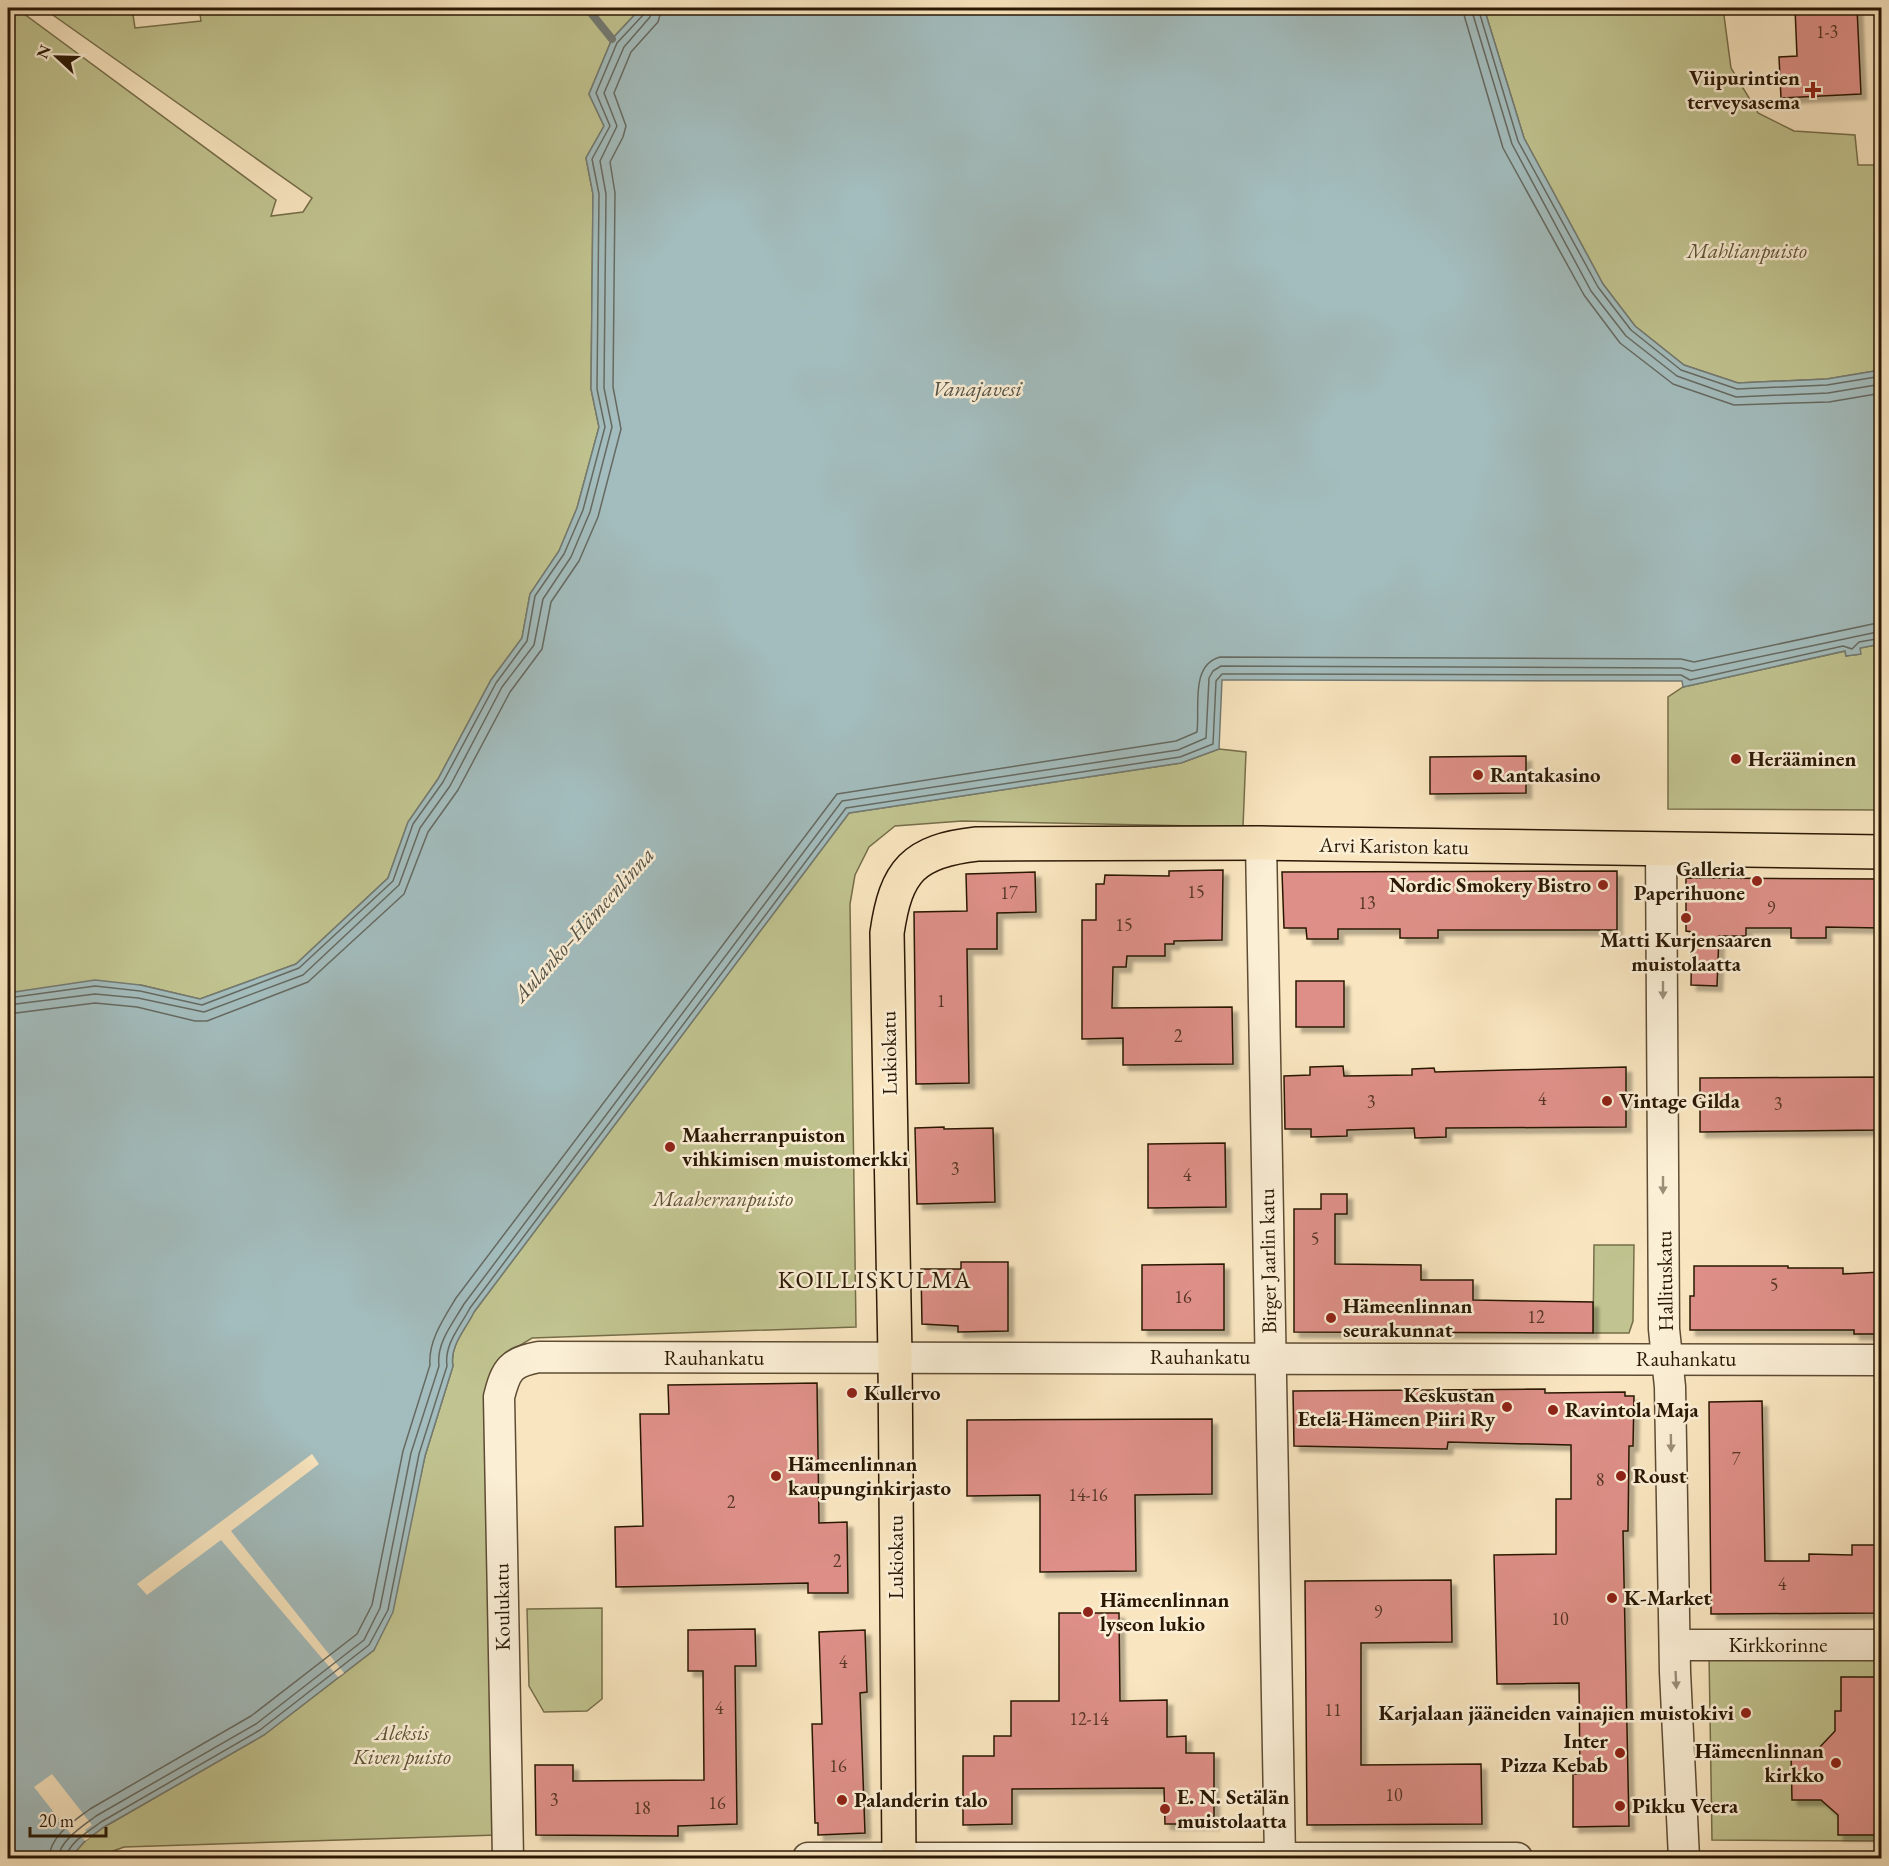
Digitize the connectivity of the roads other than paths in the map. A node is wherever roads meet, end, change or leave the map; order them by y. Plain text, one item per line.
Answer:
1 (1262, 843) junction
2 (1661, 848) junction
3 (1881, 852) edge
4 (912, 866) joint
5 (895, 1356) junction
6 (1269, 1358) junction
7 (1667, 1360) junction
8 (1881, 1360) edge
9 (519, 1362) joint
10 (1675, 1645) junction
11 (1881, 1645) edge
12 (899, 1857) edge
13 (508, 1858) edge
14 (808, 1858) edge
15 (1279, 1858) edge
16 (1517, 1858) edge
17 (1684, 1858) edge

1 - 2 main road, Arvi Kariston katu
1 - 4 main road, Arvi Kariston katu
1 - 6 street, Birger Jaarlin katu
2 - 3 main road, Arvi Kariston katu
2 -> 7 street, Hallituskatu
4 - 5 main road, Lukiokatu
5 - 6 street, Rauhankatu
5 - 9 street, Rauhankatu
5 - 12 main road, Lukiokatu
6 - 7 street, Rauhankatu
6 - 15 street, Birger Jaarlin katu
7 - 8 street, Rauhankatu
7 -> 10 street, Hallituskatu
9 - 13 street, Koulukatu
10 - 11 street, Kirkkorinne
10 -> 17 street, Hallituskatu
12 - 14 street
12 - 15 street
15 - 16 street

